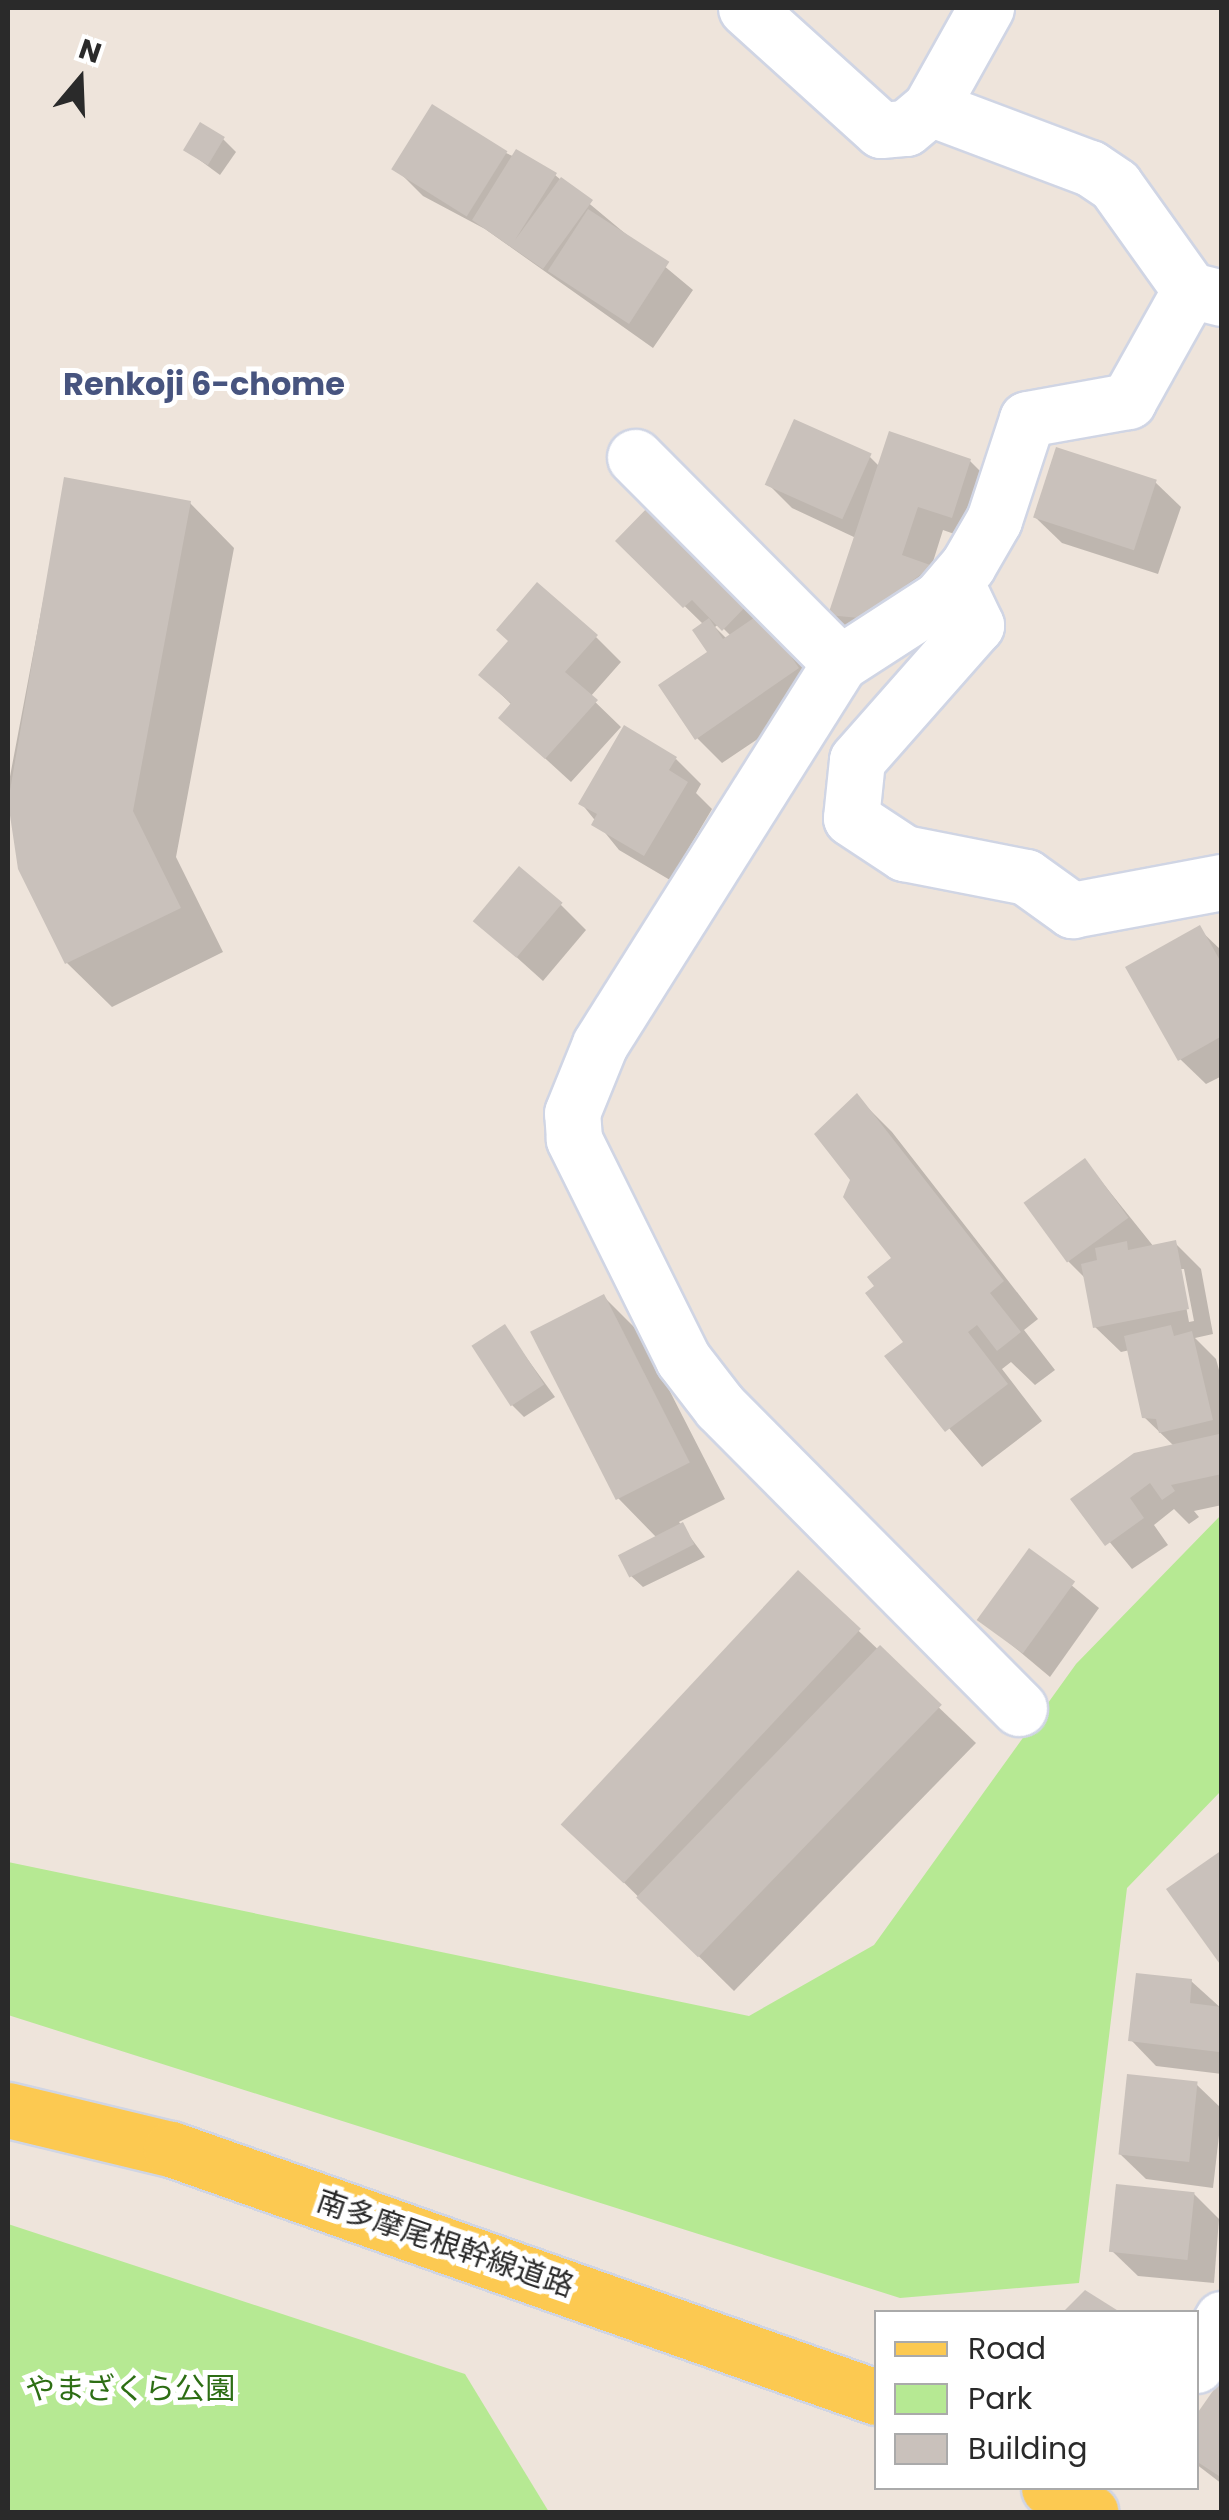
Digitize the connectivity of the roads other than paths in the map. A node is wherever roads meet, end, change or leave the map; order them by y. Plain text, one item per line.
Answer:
1 (746, 8) edge
2 (986, 8) edge
3 (930, 108) junction
4 (1206, 294) edge
5 (634, 457) dead end
6 (954, 581) junction
7 (840, 663) junction
8 (1222, 882) edge
9 (1019, 1708) dead end
10 (8, 2110) edge
11 (1222, 2319) edge
12 (1199, 2360) edge
13 (874, 2395) edge
14 (1053, 2490) edge
15 (1107, 2490) edge
16 (1090, 2512) edge

1 - 3 street
2 - 3 street
3 - 4 street
4 - 6 street
5 - 7 street
6 - 7 street
6 - 8 street
7 - 9 street
10 - 13 main road, 南多摩尾根幹線道路
11 - 12 street
14 - 16 main road
15 - 16 street

